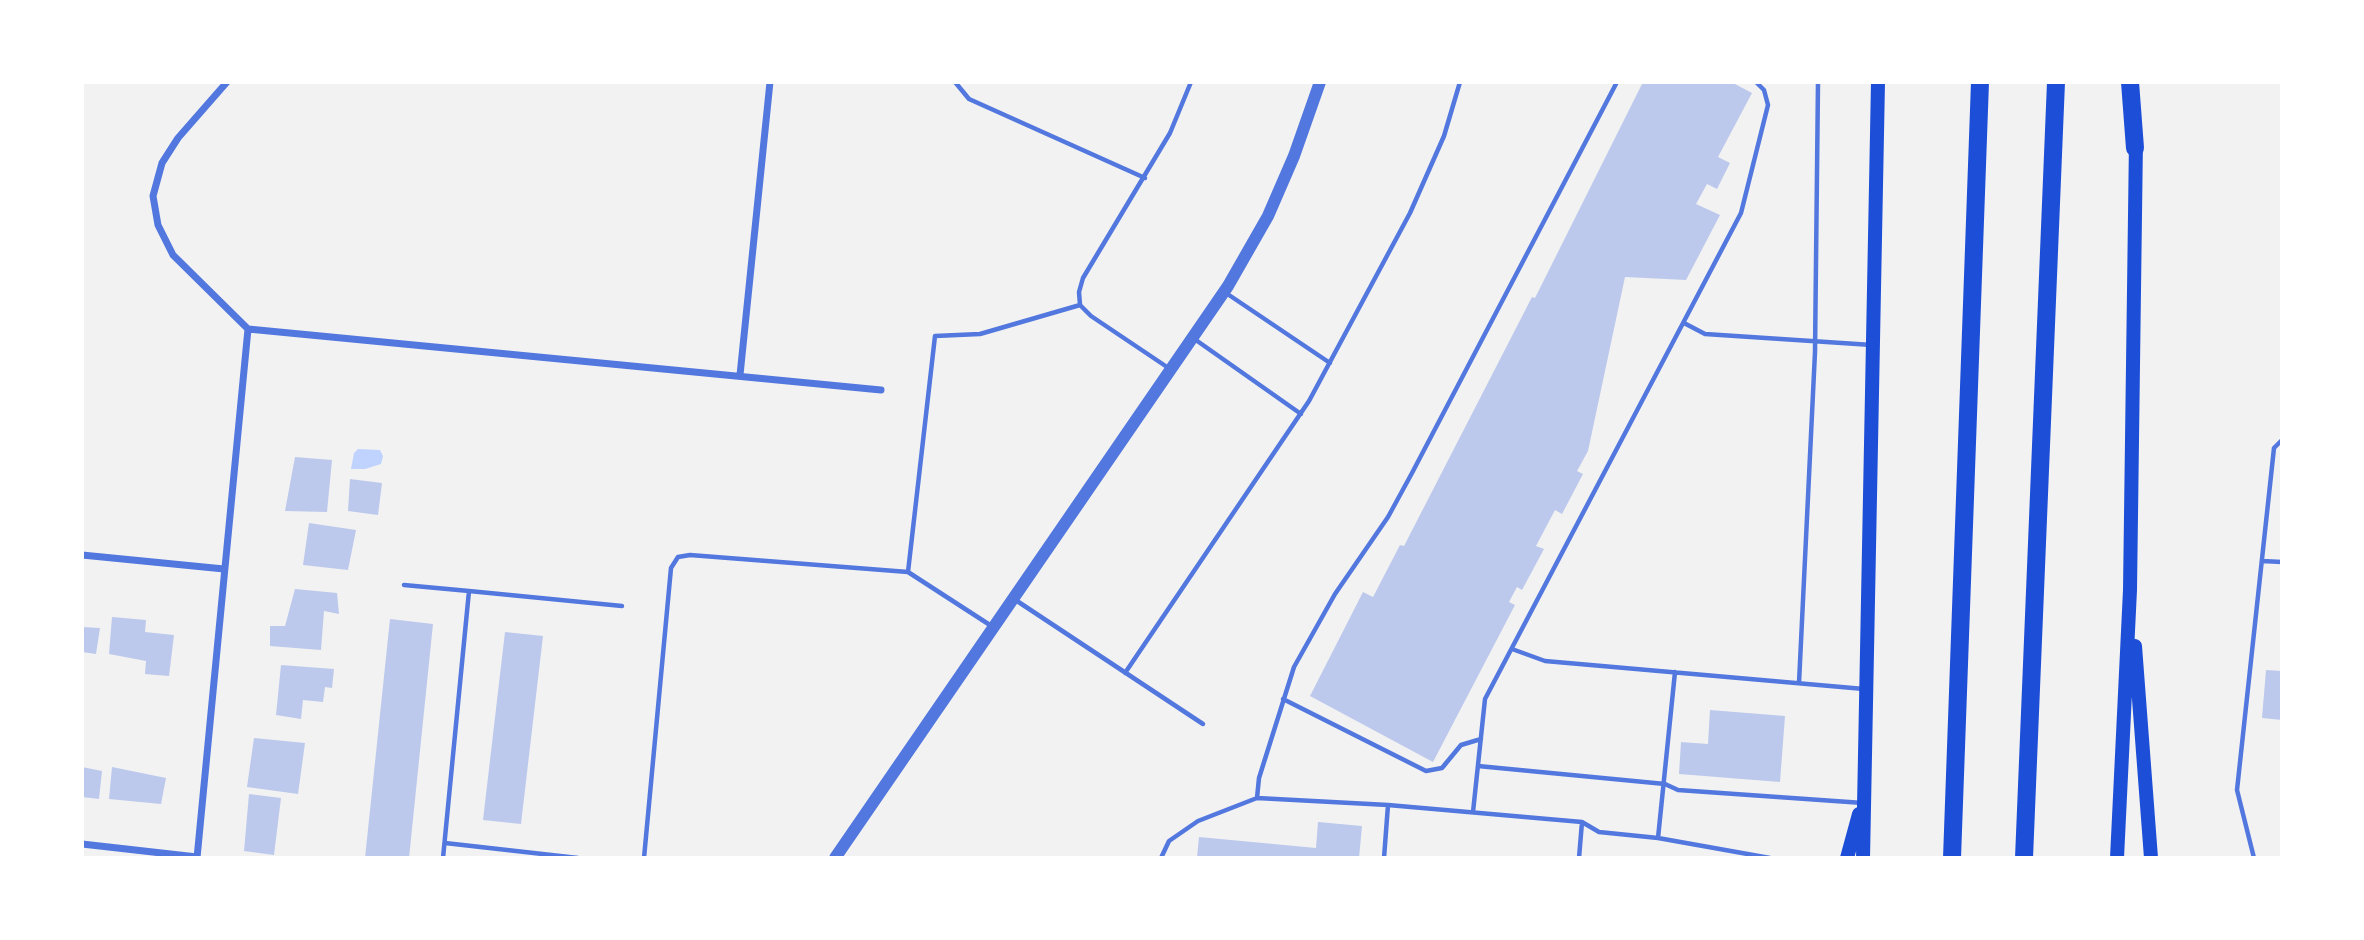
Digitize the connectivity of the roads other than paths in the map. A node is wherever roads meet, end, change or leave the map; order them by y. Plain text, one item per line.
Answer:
1 (227, 82) edge
2 (770, 82) edge
3 (955, 82) edge
4 (1191, 82) edge
5 (1320, 82) edge
6 (1460, 82) edge
7 (1616, 82) edge
8 (1756, 82) edge
9 (1818, 82) edge
10 (1878, 82) edge
11 (1980, 82) edge
12 (2056, 82) edge
13 (2130, 82) edge
14 (2140, 82) edge
15 (2135, 148) junction
16 (1145, 178) junction
17 (1224, 292) junction
18 (1080, 304) junction
19 (1684, 323) junction
20 (248, 328) junction
21 (1193, 338) junction
22 (1815, 343) junction
23 (1872, 345) junction
24 (1330, 363) junction
25 (1171, 369) junction
26 (740, 375) junction
27 (881, 390) dead end
28 (1301, 414) junction
29 (2282, 440) edge
30 (82, 555) edge
31 (2262, 561) junction
32 (2282, 562) edge
33 (224, 569) junction
34 (908, 572) junction
35 (404, 585) dead end
36 (2130, 590) junction
37 (469, 591) junction
38 (1013, 599) junction
39 (622, 606) dead end
40 (993, 628) junction
41 (1511, 649) junction
42 (1675, 672) junction
43 (1125, 673) junction
44 (1799, 683) junction
45 (1867, 690) junction
46 (1283, 699) junction
47 (1203, 724) dead end
48 (1481, 739) junction
49 (1478, 766) junction
50 (1665, 784) junction
51 (1257, 798) junction
52 (1388, 805) junction
53 (1864, 806) junction
54 (1473, 812) junction
55 (1583, 822) junction
56 (1658, 838) junction
57 (445, 843) junction
58 (82, 844) edge
59 (197, 857) edge
60 (443, 858) edge
61 (578, 858) edge
62 (644, 858) edge
63 (835, 858) edge
64 (1161, 858) edge
65 (1384, 858) edge
66 (1579, 858) edge
67 (1770, 858) edge
68 (1847, 858) edge
69 (1863, 858) edge
70 (1952, 858) edge
71 (2024, 858) edge
72 (2118, 858) edge
73 (2151, 858) edge
74 (2254, 858) edge

1 - 20 street
2 - 26 street
3 - 16 lane
4 - 16 lane
5 - 17 street
6 - 24 lane
7 - 46 lane
8 - 19 lane
9 - 22 lane
10 - 23 main road
11 - 70 highway
12 - 71 highway
13 - 15 highway
14 - 15 main road
15 - 36 main road
16 - 18 lane
17 - 21 street
17 - 24 lane
18 - 25 lane
18 - 34 lane
19 - 22 lane
19 - 41 lane
20 - 26 street
20 - 33 street
21 - 25 street
21 - 28 lane
22 - 23 lane
22 - 44 lane
23 - 45 main road
24 - 28 lane
25 - 38 street
26 - 27 street
28 - 43 lane
29 - 31 lane
30 - 33 street
31 - 32 lane
31 - 74 lane
33 - 59 street
34 - 40 lane
34 - 62 lane
35 - 37 lane
36 - 72 main road
36 - 73 main road
37 - 39 lane
37 - 57 lane
38 - 40 street
38 - 43 lane
40 - 63 street
41 - 42 lane
41 - 48 lane
42 - 44 lane
42 - 50 lane
43 - 47 lane
44 - 45 lane
45 - 53 main road
46 - 48 lane
46 - 51 lane
48 - 49 lane
49 - 50 lane
49 - 54 lane
50 - 53 lane
50 - 56 lane
51 - 52 lane
51 - 64 lane
52 - 54 lane
52 - 65 lane
53 - 68 main road
53 - 69 main road
54 - 55 lane
55 - 56 lane
55 - 66 lane
56 - 67 lane
57 - 60 lane
57 - 61 lane
58 - 59 street

